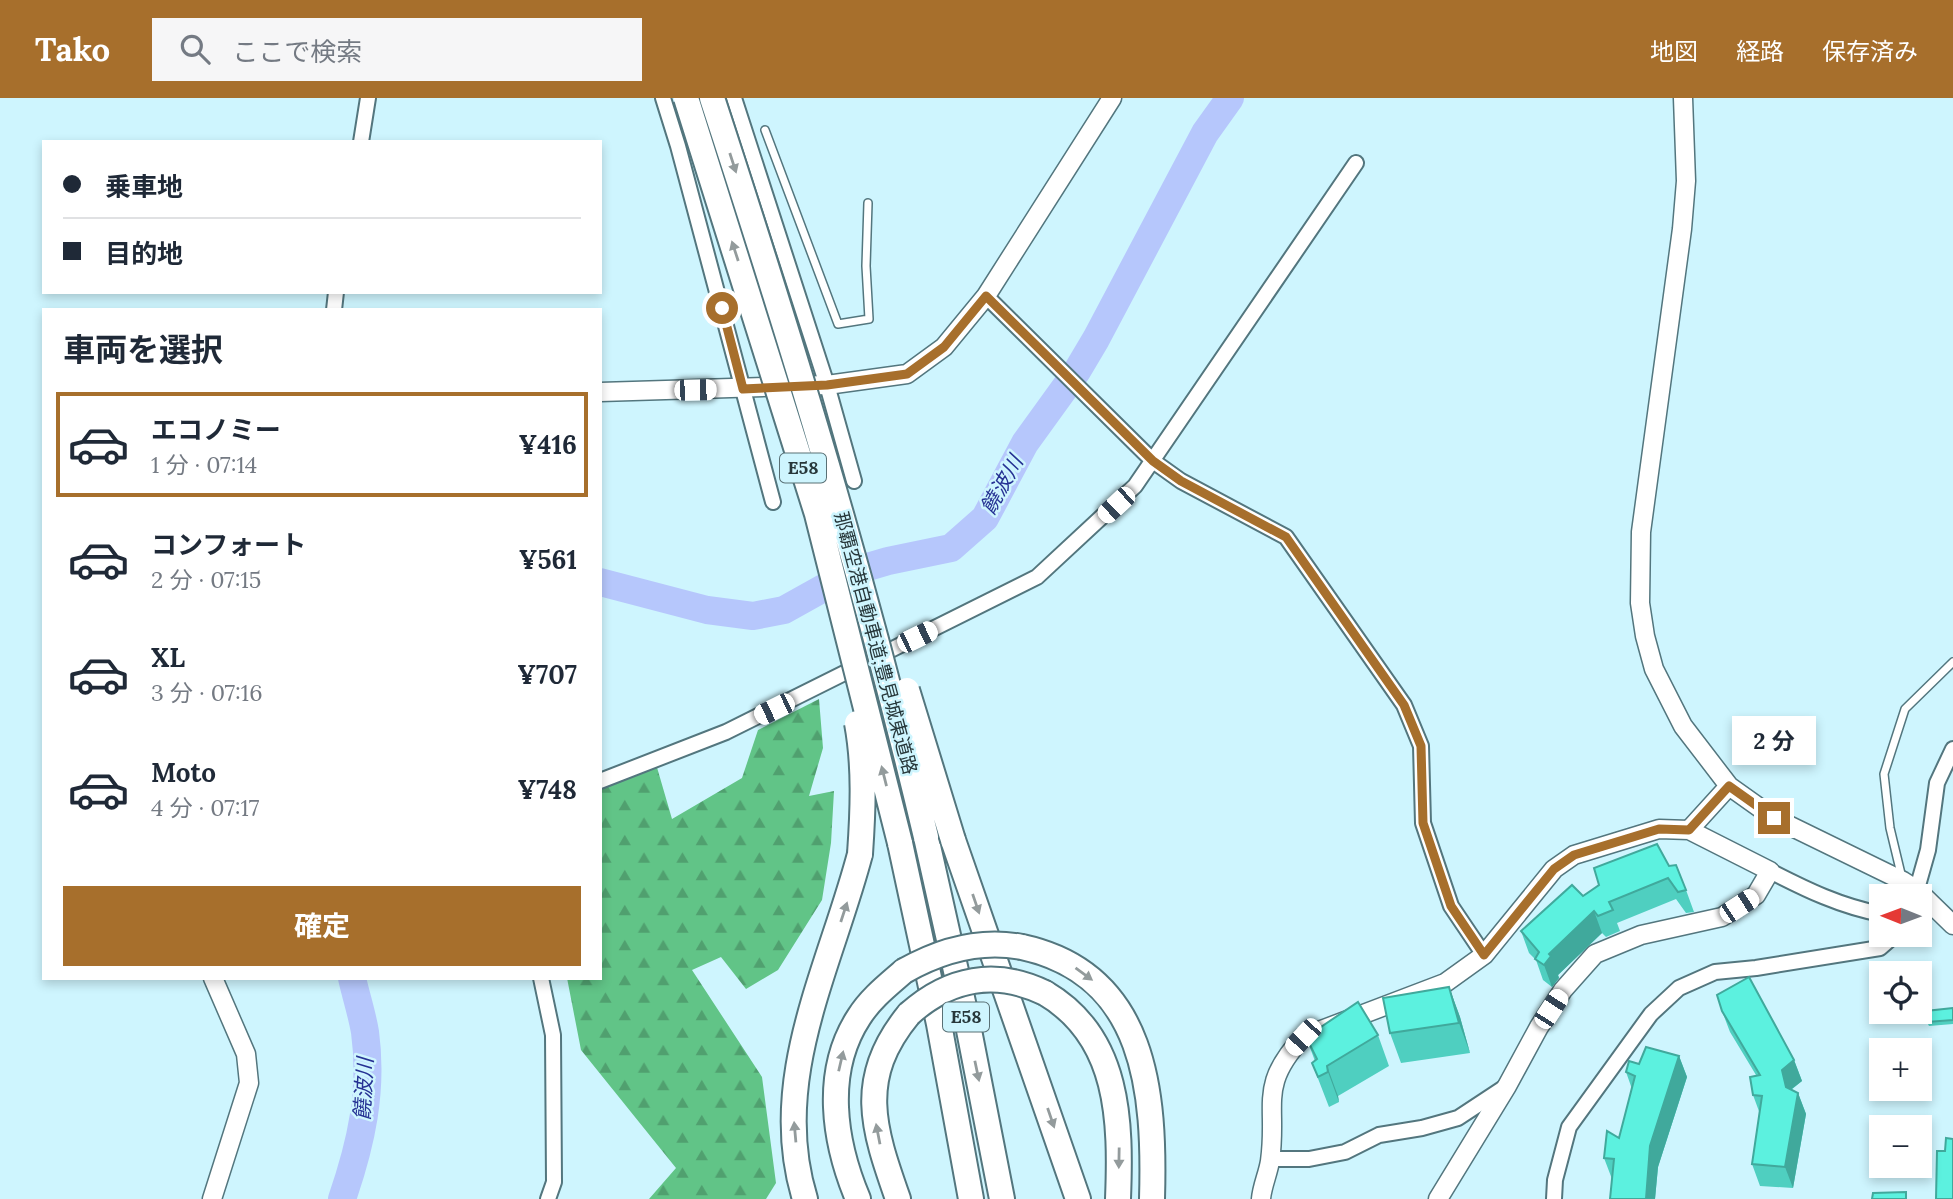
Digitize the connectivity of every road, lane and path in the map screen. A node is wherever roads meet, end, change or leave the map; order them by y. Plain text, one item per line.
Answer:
1 (368, 98) edge
2 (663, 98) edge
3 (687, 98) edge
4 (712, 98) edge
5 (734, 98) edge
6 (1111, 98) edge
7 (1683, 98) edge
8 (744, 127) junction
9 (765, 130) dead end
10 (361, 140) edge
11 (678, 146) junction
12 (1356, 163) dead end
13 (868, 203) dead end
14 (749, 294) junction
15 (986, 296) junction
16 (827, 385) junction
17 (743, 389) junction
18 (602, 392) edge
19 (812, 414) junction
20 (1153, 461) junction
21 (854, 481) dead end
22 (773, 502) dead end
23 (1953, 662) edge
24 (1953, 749) edge
25 (602, 780) edge
26 (1729, 786) junction
27 (1689, 830) junction
28 (1770, 871) junction
29 (1902, 884) edge
30 (1910, 884) edge
31 (1914, 884) edge
32 (1932, 907) edge
33 (1869, 912) edge
34 (1953, 925) edge
35 (1882, 947) edge
36 (1484, 955) junction
37 (214, 980) edge
38 (541, 980) edge
39 (1507, 1086) junction
40 (1270, 1159) junction
41 (212, 1199) edge
42 (548, 1199) edge
43 (805, 1199) edge
44 (858, 1199) edge
45 (898, 1199) edge
46 (971, 1199) edge
47 (1002, 1199) edge
48 (1078, 1199) edge
49 (1118, 1199) edge
50 (1152, 1199) edge
51 (1261, 1199) edge
52 (1438, 1199) edge
53 (1554, 1199) edge

1 - 10 street
2 - 11 street
14 -> 3 highway, 那覇空港自動車道;豊見城東道路 / E58, bridge
4 -> 19 highway, 那覇空港自動車道;豊見城東道路 / E58, bridge
5 - 8 street
6 - 15 street
7 - 26 street
8 - 11 street
8 - 16 street
9 - 13 lane
11 - 17 street
12 - 20 street
43 -> 14 highway, bridge
46 -> 14 highway, 那覇空港自動車道;豊見城東道路 / E58, bridge
15 - 16 street
15 - 20 street
16 - 17 street
16 - 21 street
17 - 18 street
17 - 22 street
19 -> 47 highway, 那覇空港自動車道;豊見城東道路 / E58, bridge
19 -> 48 highway, bridge
20 - 25 street
20 - 36 street
23 - 30 lane
24 - 31 street
26 - 27 street
26 - 29 street
27 - 28 street
27 - 36 street
28 - 33 street
28 - 39 street
32 - 34 street
35 - 53 street
36 - 40 street
37 - 41 street
38 - 42 street
39 - 40 street
39 - 52 street
40 - 51 street
44 -> 50 highway, bridge
45 -> 49 highway, bridge

